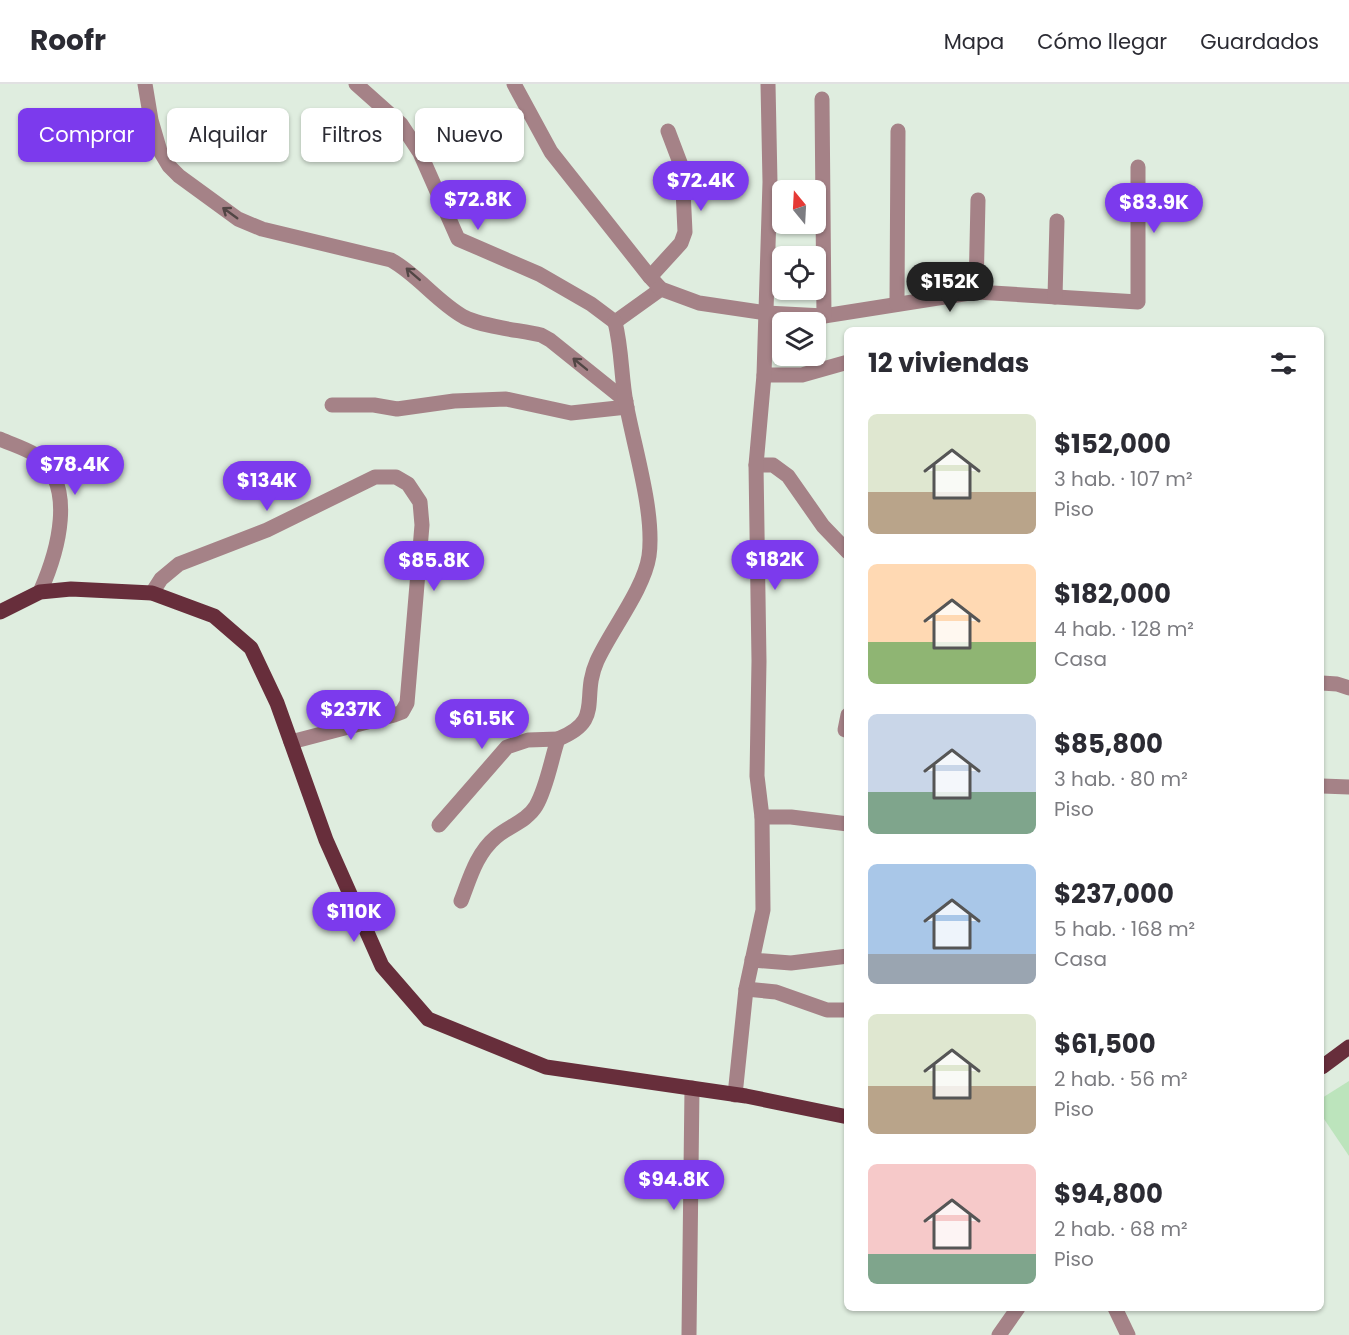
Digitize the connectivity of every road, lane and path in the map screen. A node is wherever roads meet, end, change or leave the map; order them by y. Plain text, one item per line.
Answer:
1 (145, 84) edge
2 (356, 84) edge
3 (514, 84) edge
4 (768, 84) edge
5 (822, 99) dead end
6 (668, 131) dead end
7 (898, 131) dead end
8 (1138, 167) dead end
9 (978, 200) dead end
10 (1057, 221) dead end
11 (650, 277) junction
12 (661, 289) junction
13 (976, 292) junction
14 (1055, 297) junction
15 (897, 304) junction
16 (824, 312) edge
17 (766, 313) junction
18 (772, 313) edge
19 (826, 316) edge
20 (615, 322) junction
21 (844, 363) edge
22 (764, 375) junction
23 (626, 404) junction
24 (332, 405) dead end
25 (0, 439) edge
26 (756, 465) junction
27 (844, 548) edge
28 (40, 592) junction
29 (152, 593) junction
30 (0, 612) edge
31 (1324, 683) edge
32 (1349, 688) edge
33 (558, 739) junction
34 (291, 742) junction
35 (1324, 786) edge
36 (1349, 787) edge
37 (762, 817) junction
38 (844, 824) edge
39 (439, 825) dead end
40 (461, 901) dead end
41 (844, 956) edge
42 (752, 960) junction
43 (746, 988) junction
44 (844, 1010) edge
45 (1349, 1047) edge
46 (1324, 1066) edge
47 (692, 1088) junction
48 (735, 1095) junction
49 (844, 1116) edge
50 (1016, 1311) edge
51 (1116, 1311) edge
52 (689, 1335) edge
53 (999, 1335) edge
54 (1128, 1335) edge

23 -> 1 street
2 - 20 street
3 - 11 street
4 - 17 street
5 - 16 street
6 - 11 street
7 - 15 street
8 - 14 street
9 - 13 street
10 - 14 street
11 - 12 street
12 - 17 street
12 - 20 street
13 - 14 street
13 - 15 street
15 - 19 street
17 - 18 street
17 - 22 street
20 - 23 street
21 - 22 street
22 - 26 street
23 - 24 street
23 - 33 street
25 - 28 street
26 - 27 street
26 - 37 street
28 - 29 main road
28 - 30 main road
29 - 34 main road
29 - 34 street
31 - 32 street
33 - 39 street
33 - 40 street
34 - 47 main road
35 - 36 street
37 - 38 street
37 - 42 street
41 - 42 street
42 - 43 street
43 - 44 street
43 - 48 street
45 - 46 main road
47 - 48 main road
47 - 52 street
48 - 49 main road
50 - 53 street
51 - 54 street

